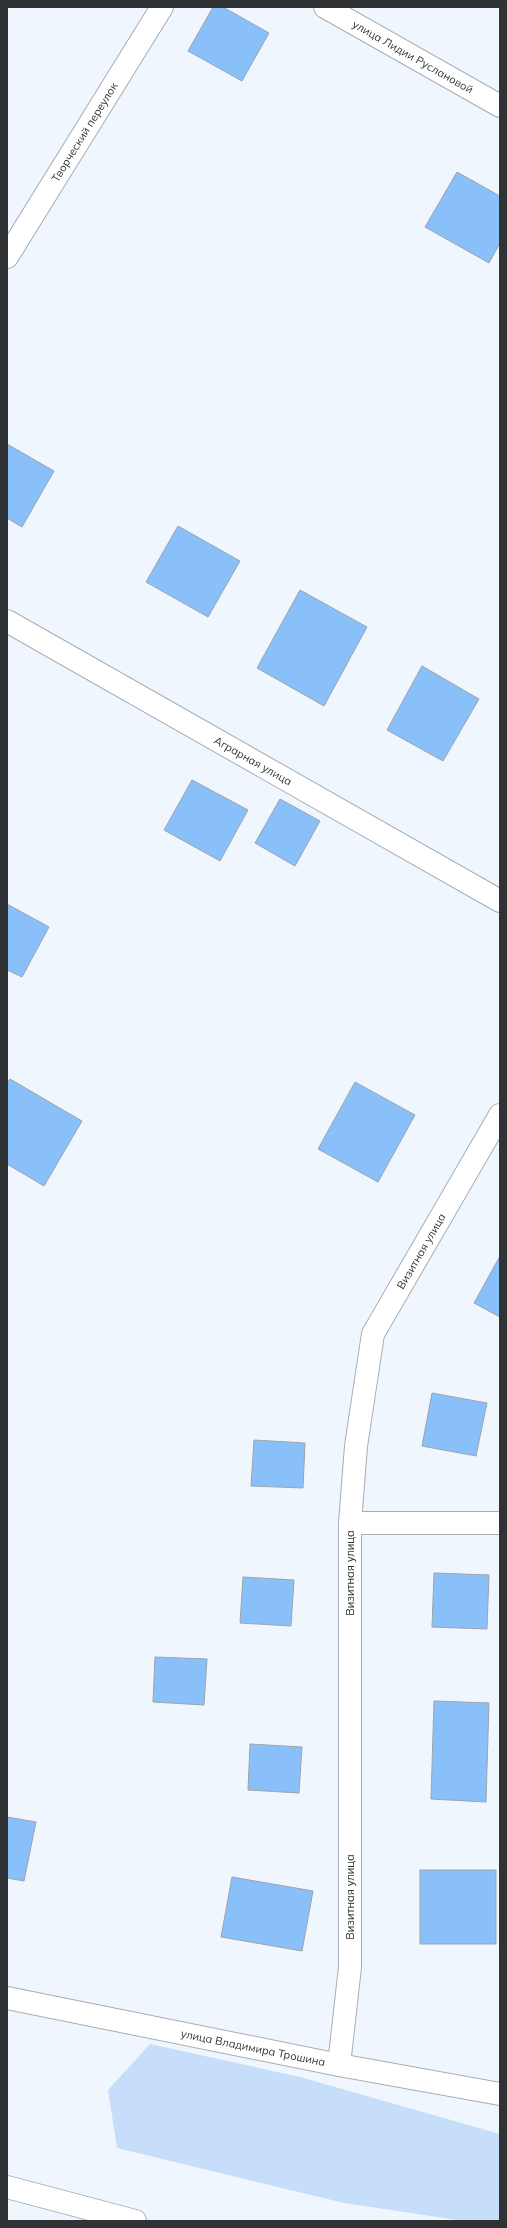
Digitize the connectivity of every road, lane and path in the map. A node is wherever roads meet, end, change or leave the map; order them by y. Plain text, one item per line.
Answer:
1 (162, 7) edge
2 (325, 7) edge
3 (500, 106) edge
4 (7, 257) edge
5 (7, 621) edge
6 (500, 901) edge
7 (500, 1115) edge
8 (350, 1523) junction
9 (500, 1523) edge
10 (7, 1998) edge
11 (339, 2065) junction
12 (500, 2094) edge
13 (7, 2187) edge
14 (135, 2221) edge

1 - 4 street, Творческий переулок
2 - 3 street, улица Лидии Руслановой
5 - 6 street, Аграрная улица
7 - 8 street, Визитная улица
8 - 9 street
8 - 11 street, Визитная улица
10 - 11 street, улица Владимира Трошина
11 - 12 street, улица Владимира Трошина
13 - 14 street

